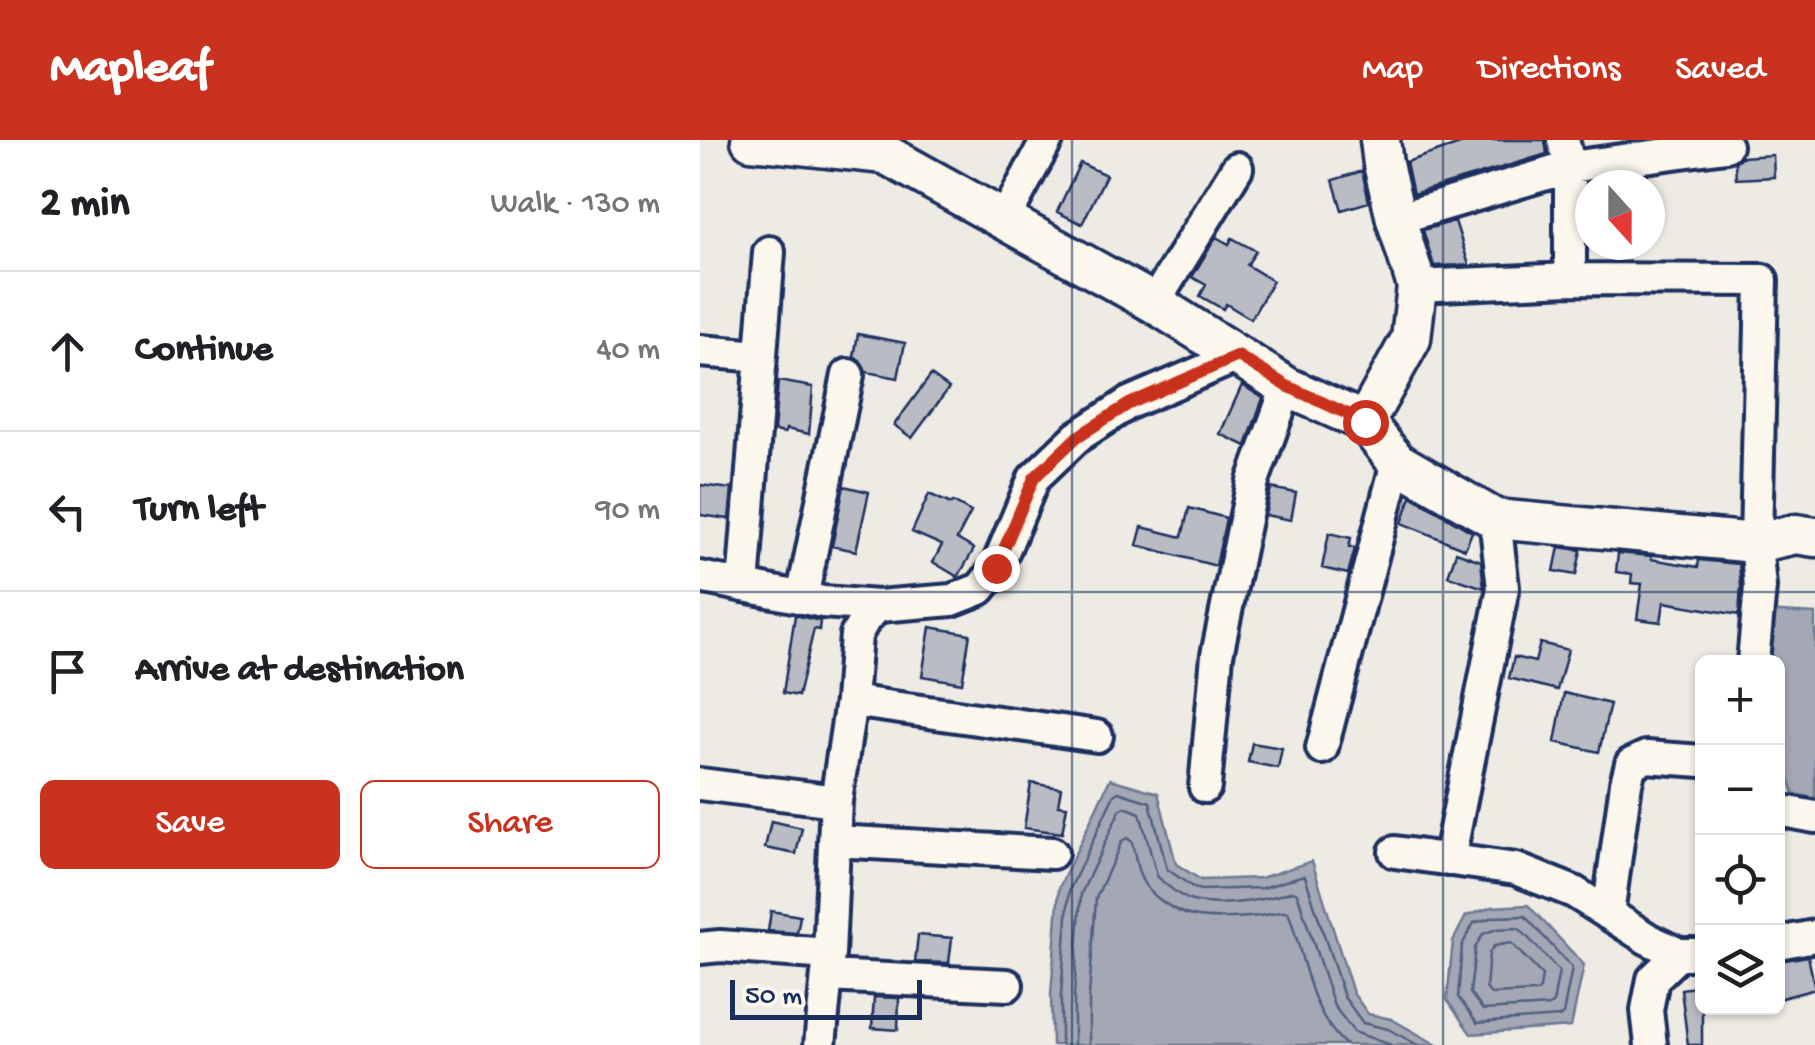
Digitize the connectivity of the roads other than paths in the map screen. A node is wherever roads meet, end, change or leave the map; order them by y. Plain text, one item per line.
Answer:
1 (752, 140) edge
2 (1046, 140) edge
3 (1380, 140) edge
4 (1726, 146) dead end
5 (1566, 153) edge
6 (1236, 168) dead end
7 (1396, 219) junction
8 (1004, 220) junction
9 (768, 252) dead end
10 (1570, 279) junction
11 (1416, 286) junction
12 (1154, 303) junction
13 (700, 352) edge
14 (760, 356) junction
15 (1238, 356) junction
16 (848, 376) dead end
17 (1287, 386) junction
18 (1365, 422) junction
19 (1397, 462) junction
20 (1495, 520) junction
21 (1815, 536) edge
22 (1756, 543) junction
23 (700, 577) edge
24 (743, 586) junction
25 (802, 598) junction
26 (878, 606) junction
27 (1754, 655) edge
28 (851, 701) junction
29 (1097, 736) dead end
30 (1322, 748) dead end
31 (1695, 760) edge
32 (700, 784) edge
33 (1205, 787) dead end
34 (836, 801) junction
35 (1785, 812) edge
36 (1815, 818) edge
37 (834, 841) junction
38 (1395, 852) dead end
39 (1052, 853) dead end
40 (1449, 860) junction
41 (1608, 914) junction
42 (1815, 936) edge
43 (1785, 942) edge
44 (700, 948) edge
45 (1691, 954) edge
46 (828, 965) junction
47 (1007, 985) dead end
48 (820, 1045) edge
49 (1651, 1045) edge

1 - 8 street
2 - 8 street
3 - 7 street
4 - 5 street
5 - 7 street
5 - 10 street
6 - 12 street
7 - 11 street
8 - 12 street
9 - 14 street
10 - 11 street
10 - 22 street
11 - 18 street
12 - 15 street
13 - 14 street
14 - 24 street
15 - 17 street
15 - 26 street
16 - 25 street
17 - 18 street
17 - 33 street
18 - 19 street
19 - 20 street
19 - 30 street
20 - 22 street
20 - 40 street
21 - 22 street
22 - 27 street
23 - 24 street
24 - 25 street
25 - 26 street
26 - 28 street
28 - 29 street
28 - 34 street
31 - 41 street
32 - 34 street
34 - 37 street
35 - 36 street
37 - 39 street
37 - 46 street
38 - 40 street
40 - 41 street
41 - 45 street
42 - 43 street
44 - 46 street
45 - 49 street
46 - 47 street
46 - 48 street

